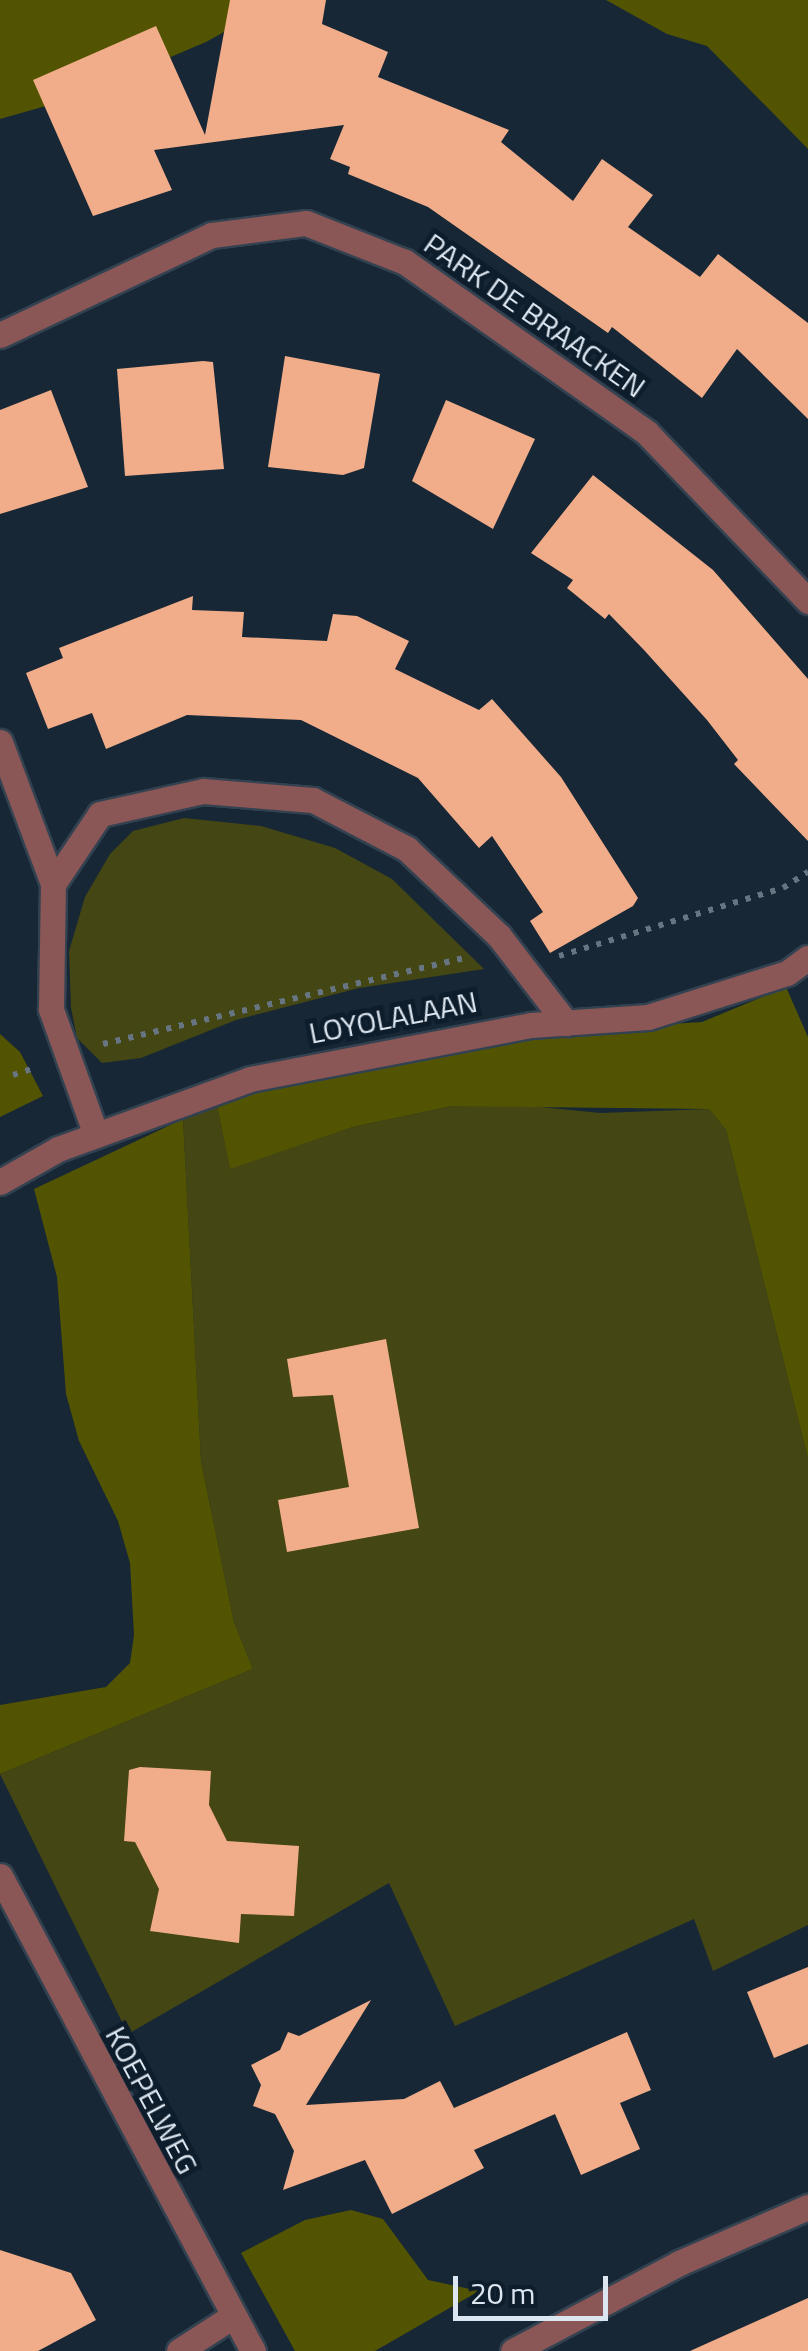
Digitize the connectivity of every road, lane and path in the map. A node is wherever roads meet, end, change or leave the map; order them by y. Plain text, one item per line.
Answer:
1 (0, 335) edge
2 (808, 601) edge
3 (0, 742) edge
4 (808, 872) edge
5 (53, 884) junction
6 (808, 958) edge
7 (521, 968) junction
8 (566, 1022) junction
9 (68, 1056) junction
10 (13, 1075) dead end
11 (96, 1135) junction
12 (0, 1182) edge
13 (0, 1876) edge
14 (808, 2207) edge
15 (233, 2316) junction
16 (179, 2351) edge
17 (253, 2351) edge
18 (513, 2351) edge

1 - 2 street, PARK DE BRAACKEN
3 - 5 street
4 - 7 path
5 - 7 street
5 - 9 street
6 - 8 street, LOYOLALAAN
7 - 8 street
7 - 9 path
8 - 11 street, LOYOLALAAN
9 - 10 path
9 - 11 street
11 - 12 street, LOYOLALAAN
13 - 15 street, KOEPELWEG
14 - 18 street
15 - 16 street
15 - 17 street, KOEPELWEG

